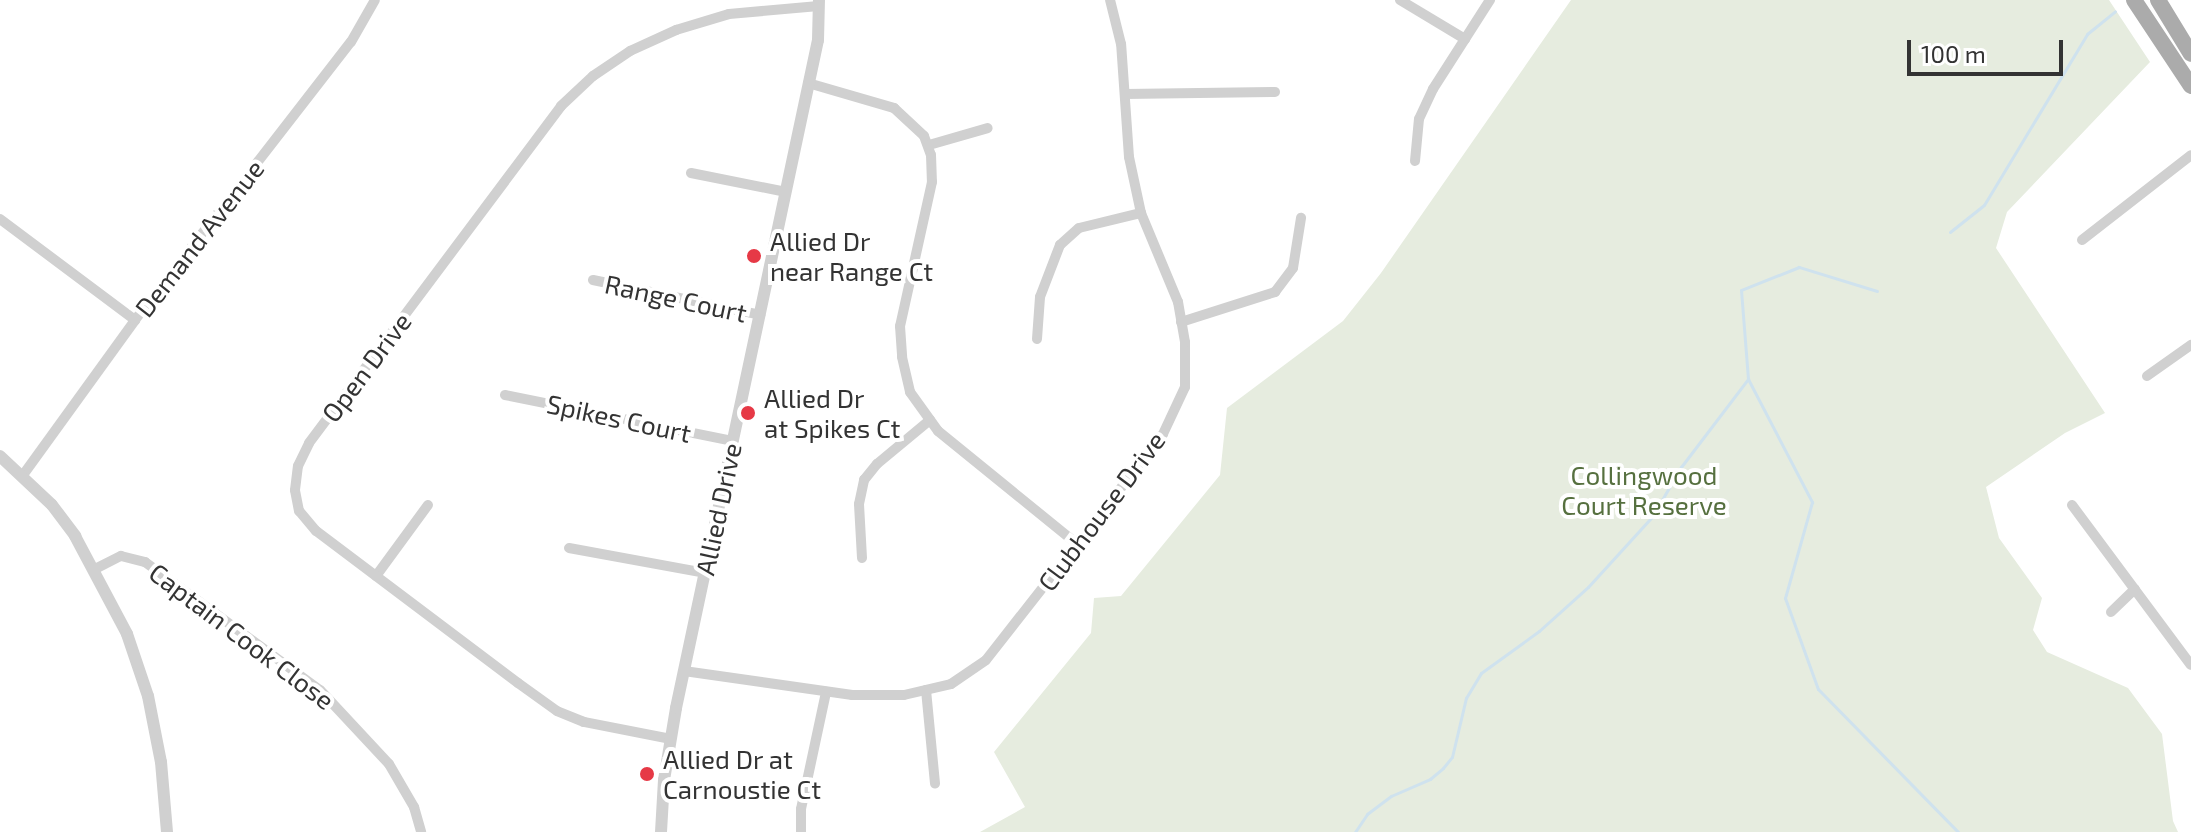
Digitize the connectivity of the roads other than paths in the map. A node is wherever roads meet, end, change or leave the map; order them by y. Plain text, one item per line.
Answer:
1 (375, 0) edge
2 (1110, 0) edge
3 (1400, 0) edge
4 (1490, 0) edge
5 (2134, 0) edge
6 (2158, 0) edge
7 (819, 3) edge
8 (1465, 39) junction
9 (2191, 54) edge
10 (808, 83) junction
11 (2191, 86) edge
12 (1275, 92) dead end
13 (1125, 94) junction
14 (988, 128) dead end
15 (929, 145) junction
16 (2191, 155) edge
17 (1415, 161) dead end
18 (691, 173) dead end
19 (786, 192) junction
20 (1141, 213) junction
21 (1301, 218) dead end
22 (0, 219) edge
23 (2082, 240) dead end
24 (593, 280) dead end
25 (760, 315) junction
26 (135, 320) junction
27 (1181, 322) junction
28 (1037, 339) dead end
29 (2191, 345) edge
30 (2147, 376) dead end
31 (505, 395) dead end
32 (930, 420) junction
33 (733, 441) junction
34 (0, 456) edge
35 (23, 475) junction
36 (428, 505) dead end
37 (2072, 505) dead end
38 (1077, 544) junction
39 (569, 548) dead end
40 (862, 558) dead end
41 (95, 569) junction
42 (705, 573) junction
43 (376, 576) junction
44 (2135, 589) junction
45 (2111, 612) dead end
46 (2191, 665) edge
47 (684, 671) junction
48 (926, 690) junction
49 (826, 692) junction
50 (671, 739) junction
51 (935, 784) dead end
52 (167, 832) edge
53 (421, 832) edge
54 (661, 832) edge
55 (801, 832) edge

1 - 26 street, Demand Avenue
2 - 13 street, Clubhouse Drive
3 - 8 street
4 - 8 street
5 - 11 main road
6 - 9 main road
7 - 10 street, Allied Drive
7 - 43 street, Open Drive
8 - 17 street
10 - 15 street
10 - 19 street, Allied Drive
12 - 13 street
13 - 20 street, Clubhouse Drive
14 - 15 street
15 - 32 street
16 - 23 street
18 - 19 street
19 - 25 street, Allied Drive
20 - 27 street, Clubhouse Drive
20 - 28 street
21 - 27 street
22 - 26 street
24 - 25 street, Range Court
25 - 33 street, Allied Drive
26 - 35 street, Demand Avenue
27 - 38 street, Clubhouse Drive
29 - 30 street
31 - 33 street, Spikes Court
32 - 38 street
32 - 40 street
33 - 42 street, Allied Drive
34 - 35 street
35 - 41 street
36 - 43 street
37 - 44 street
38 - 48 street, Clubhouse Drive
39 - 42 street
41 - 52 street
41 - 53 street, Captain Cook Close
42 - 47 street, Allied Drive
43 - 50 street, Open Drive
44 - 45 street
44 - 46 street
47 - 49 street, Clubhouse Drive
47 - 50 street, Allied Drive
48 - 49 street, Clubhouse Drive
48 - 51 street
49 - 55 street
50 - 54 street, Allied Drive

